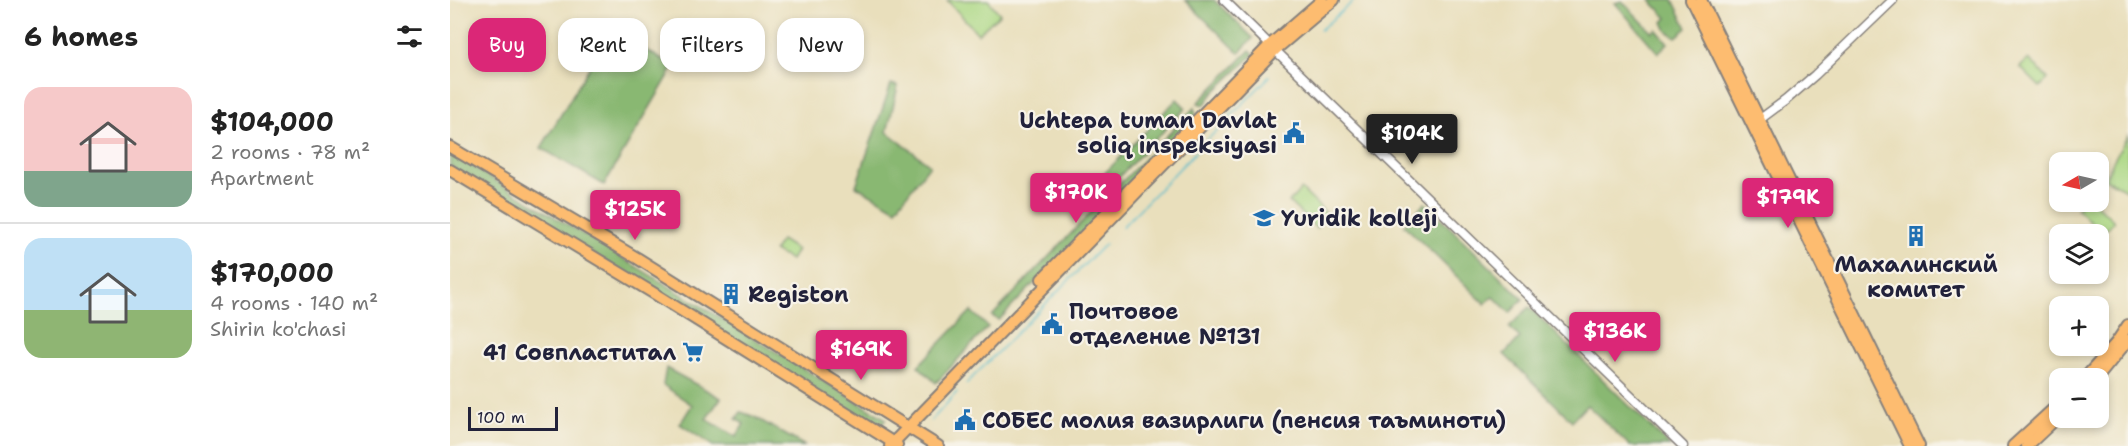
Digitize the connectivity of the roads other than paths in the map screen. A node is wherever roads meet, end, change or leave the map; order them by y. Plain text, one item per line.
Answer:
1 (1224, 0) edge
2 (1323, 0) edge
3 (1334, 0) edge
4 (1691, 0) edge
5 (1701, 0) edge
6 (1893, 0) edge
7 (1272, 47) junction
8 (1759, 120) junction
9 (450, 147) edge
10 (450, 170) edge
11 (2128, 324) edge
12 (2128, 340) edge
13 (2094, 368) edge
14 (2106, 368) edge
15 (2049, 413) edge
16 (2049, 425) edge
17 (906, 426) junction
18 (890, 444) edge
19 (938, 446) edge
20 (1683, 446) edge
21 (1910, 446) edge
22 (1919, 446) edge
23 (2013, 446) edge
24 (2027, 446) edge

1 - 7 street
2 - 7 main road
3 - 7 main road
4 - 21 main road
5 - 8 main road
6 - 8 street
7 - 17 main road
7 - 20 street
8 - 22 main road
9 - 17 main road
10 - 18 main road
11 - 13 main road
12 - 14 main road
15 - 23 main road
16 - 24 main road
17 - 18 main road
17 - 19 main road

